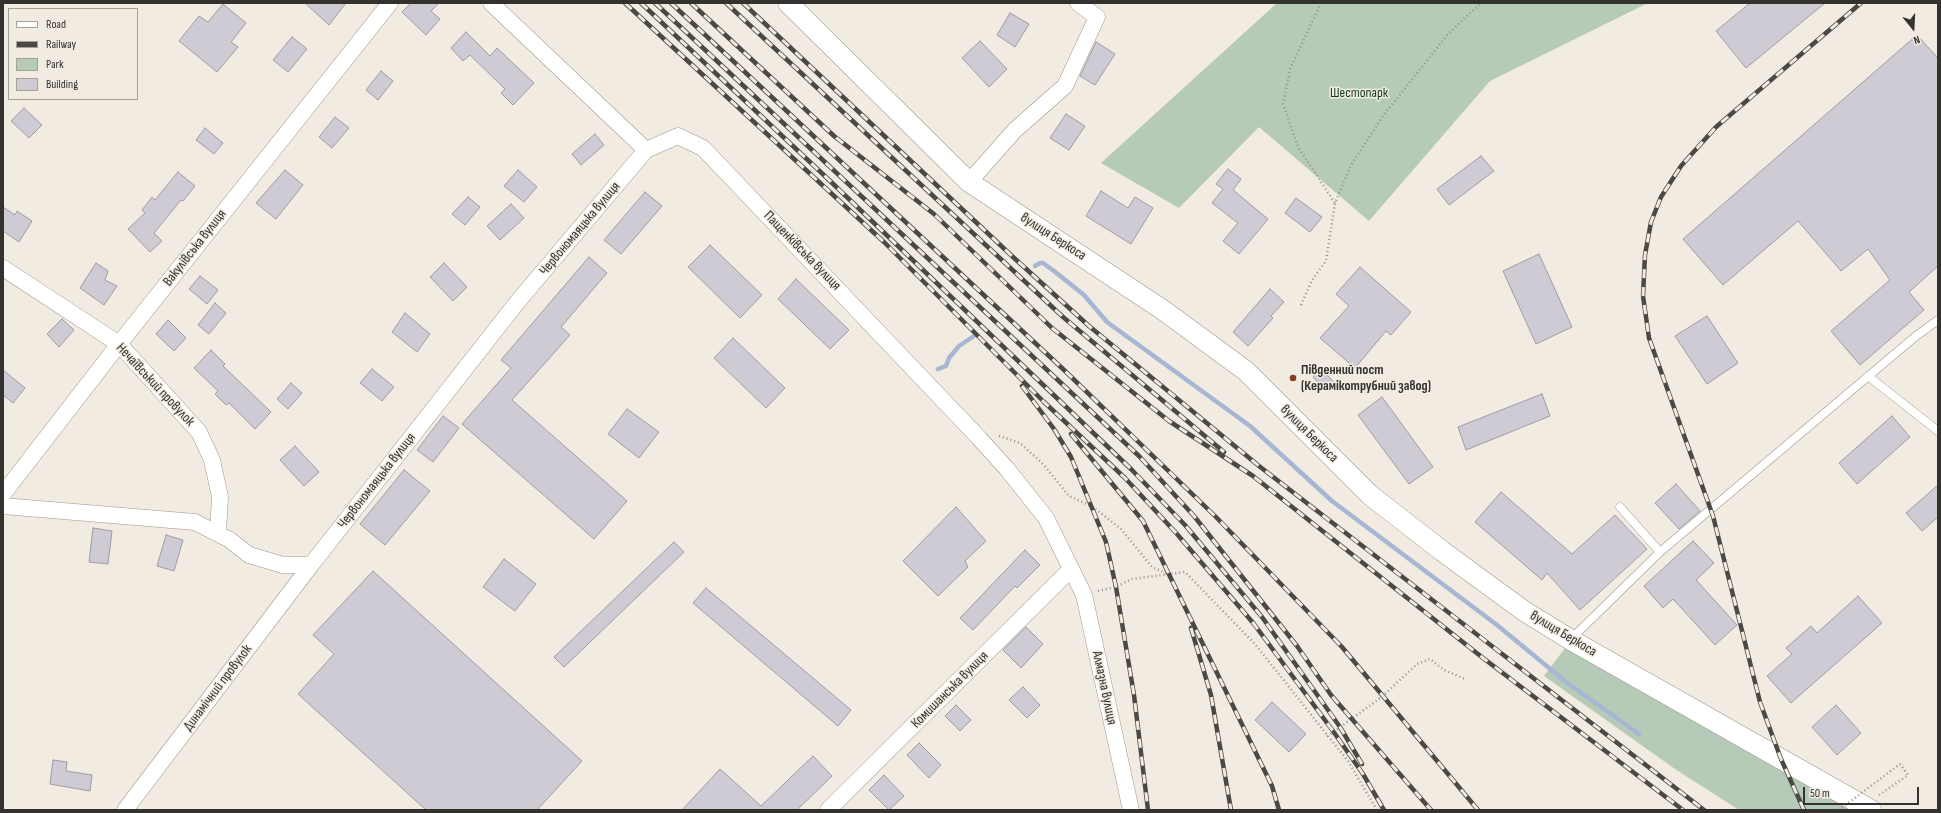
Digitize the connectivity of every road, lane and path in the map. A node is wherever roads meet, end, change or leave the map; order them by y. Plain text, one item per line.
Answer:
1 (390, 3) edge
2 (491, 3) edge
3 (788, 3) edge
4 (1078, 3) edge
5 (1321, 3) edge
6 (1481, 3) edge
7 (646, 150) junction
8 (969, 182) junction
9 (1335, 203) junction
10 (3, 268) edge
11 (1301, 305) dead end
12 (1938, 320) edge
13 (119, 344) junction
14 (1868, 376) junction
15 (1938, 431) edge
16 (979, 438) junction
17 (3, 494) edge
18 (3, 506) edge
19 (1620, 506) dead end
20 (218, 533) junction
21 (1660, 552) junction
22 (311, 565) junction
23 (1071, 569) junction
24 (1170, 575) junction
25 (1084, 595) junction
26 (1571, 640) junction
27 (1465, 679) dead end
28 (1328, 736) junction
29 (1875, 802) edge
30 (125, 810) edge
31 (828, 810) edge
32 (1131, 810) edge
33 (1377, 810) edge
34 (1839, 810) edge

1 - 13 street, Вакулівська вулиця
2 - 7 street
3 - 8 street, вулиця Беркоса
4 - 8 street
5 - 9 path
6 - 9 path
7 - 16 street, Пащенківська вулиця
7 - 22 street, Червономаяцька вулиця
8 - 26 street, вулиця Беркоса
9 - 11 path
10 - 13 street, Нечаївський провулок
12 - 14 lane
13 - 17 street, Вакулівська вулиця
13 - 20 street, Нечаївський провулок
14 - 15 lane
14 - 21 lane
16 - 23 street, Пащенківська вулиця
16 - 24 path
18 - 20 street
19 - 21 lane
20 - 22 street
21 - 26 lane
22 - 30 street, Динамічний провулок
23 - 25 street, Алмазна вулиця
23 - 31 street, Комишанська вулиця
24 - 25 path
24 - 28 path
25 - 32 street, Алмазна вулиця
26 - 29 street, вулиця Беркоса
27 - 28 path
28 - 33 path
29 - 34 path, bridge

